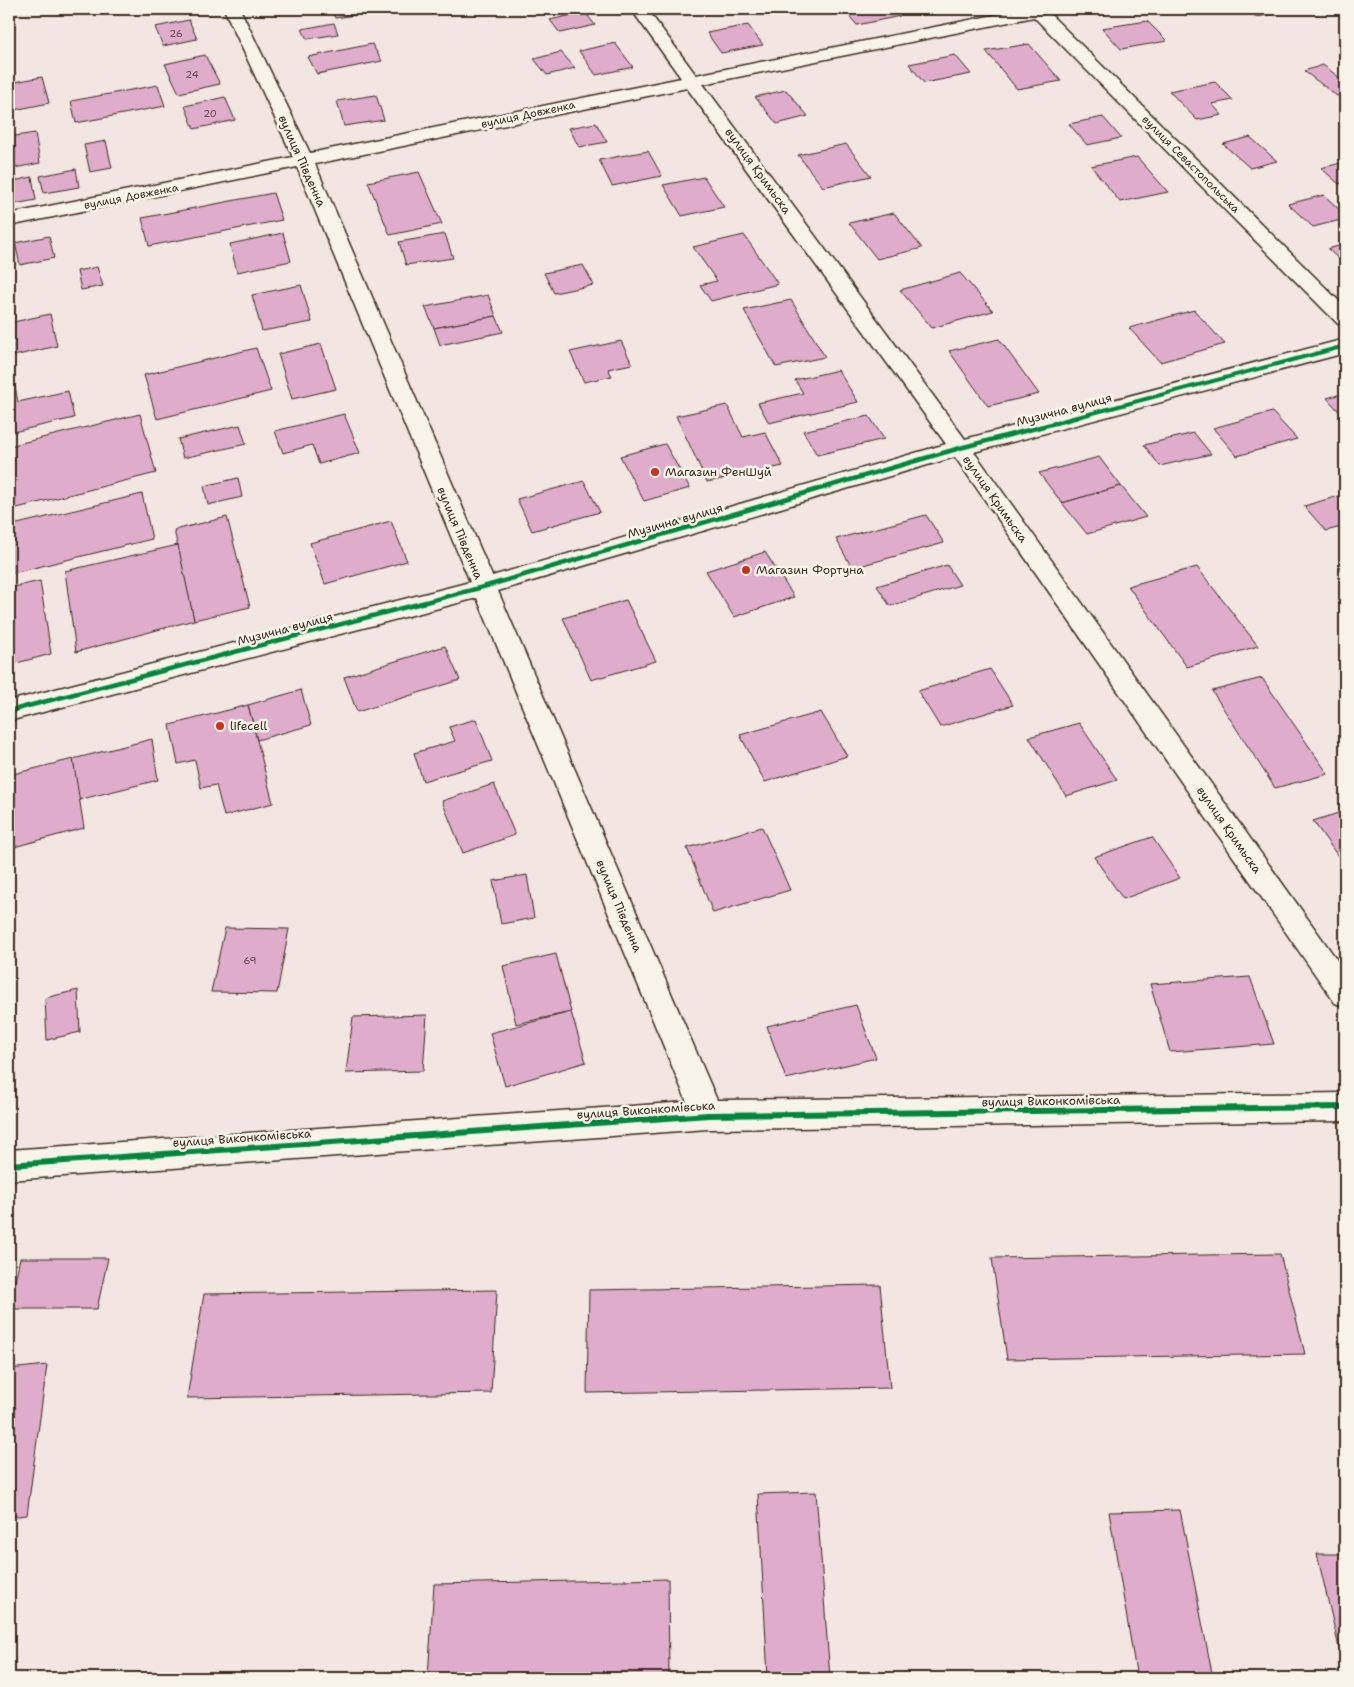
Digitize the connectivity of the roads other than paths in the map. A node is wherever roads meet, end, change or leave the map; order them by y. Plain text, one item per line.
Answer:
1 (232, 9) edge
2 (639, 9) edge
3 (1041, 9) edge
4 (692, 80) junction
5 (304, 161) junction
6 (9, 220) edge
7 (1345, 319) edge
8 (1345, 346) edge
9 (960, 448) junction
10 (483, 587) junction
11 (9, 712) edge
12 (1345, 994) edge
13 (1345, 1108) edge
14 (708, 1115) junction
15 (9, 1165) edge

1 - 5 street, вулиця Південна
2 - 4 street, вулиця Кримьска
3 - 4 street, вулиця Довженка
3 - 7 street, вулиця Севастопольська
4 - 5 street, вулиця Довженка
4 - 9 street, вулиця Кримьска
5 - 6 street, вулиця Довженка
5 - 10 street, вулиця Південна
8 - 9 street, Музична вулиця
9 - 10 street, Музична вулиця
9 - 12 street, вулиця Кримьска
10 - 11 street, Музична вулиця
10 - 14 street, вулиця Південна
13 - 14 street, вулиця Виконкомівська
14 - 15 street, вулиця Виконкомівська

